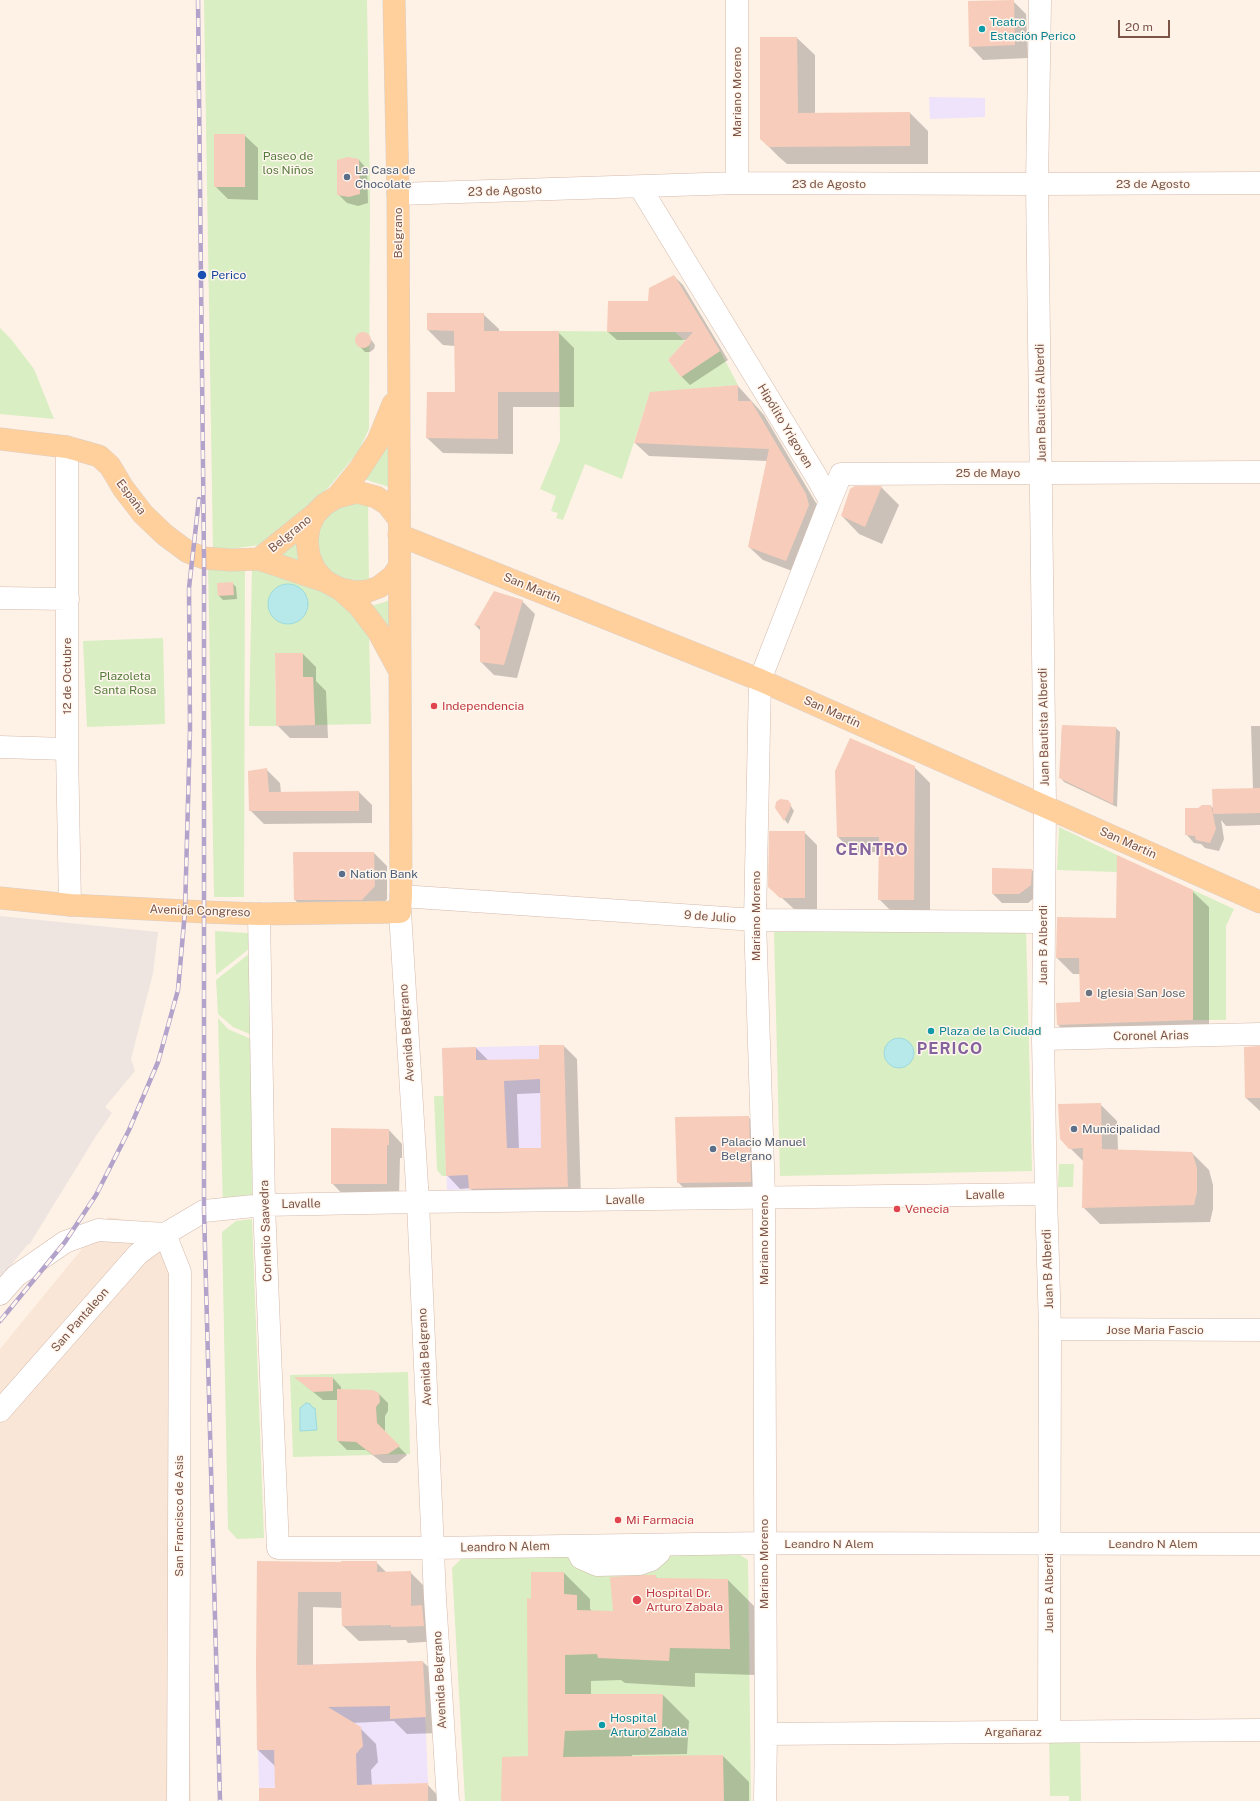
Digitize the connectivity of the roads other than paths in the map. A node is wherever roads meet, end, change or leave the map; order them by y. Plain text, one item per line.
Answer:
1 (394, 0) edge
2 (737, 0) edge
3 (1040, 0) edge
4 (737, 183) junction
5 (1260, 183) edge
6 (1037, 184) junction
7 (640, 187) junction
8 (398, 194) junction
9 (397, 394) junction
10 (0, 439) edge
11 (67, 447) junction
12 (1260, 472) edge
13 (1042, 473) junction
14 (841, 474) junction
15 (816, 476) junction
16 (337, 497) junction
17 (830, 501) junction
18 (315, 514) junction
19 (398, 526) junction
20 (259, 560) junction
21 (399, 567) junction
22 (332, 585) junction
23 (0, 598) edge
24 (68, 599) junction
25 (400, 671) junction
26 (760, 680) junction
27 (0, 747) edge
28 (67, 749) junction
29 (1045, 806) junction
30 (0, 898) edge
31 (1260, 902) edge
32 (401, 904) junction
33 (70, 905) junction
34 (259, 914) junction
35 (755, 920) junction
36 (1043, 922) junction
37 (1260, 1034) edge
38 (1043, 1039) junction
39 (1046, 1194) junction
40 (764, 1198) junction
41 (418, 1202) junction
42 (264, 1205) junction
43 (204, 1212) joint
44 (165, 1234) junction
45 (0, 1294) edge
46 (1050, 1329) junction
47 (1260, 1330) edge
48 (0, 1411) edge
49 (764, 1544) junction
50 (1049, 1544) junction
51 (1260, 1544) edge
52 (278, 1548) joint
53 (433, 1548) junction
54 (1260, 1730) edge
55 (1049, 1732) junction
56 (766, 1734) junction
57 (178, 1801) edge
58 (448, 1801) edge
59 (765, 1801) edge

1 - 8 main road, Belgrano
2 - 4 street, Mariano Moreno
3 - 6 street, Juan Bautista Alberdi
4 - 6 street, 23 de Agosto
4 - 7 street, 23 de Agosto
5 - 6 street, 23 de Agosto
6 - 13 street, Juan Bautista Alberdi
7 - 8 street, 23 de Agosto
7 - 15 street, Hipólito Yrigoyen
8 - 9 main road, Belgrano
9 - 16 main road, Belgrano
9 - 19 main road, Belgrano
10 - 11 main road, España
11 - 20 main road, España
11 - 24 street, 12 de Octubre
12 - 13 street, 25 de Mayo
13 - 14 street, 25 de Mayo
13 - 29 street, Juan Bautista Alberdi
14 - 15 street, 25 de Mayo
14 - 17 street
15 - 17 street, Hipólito Yrigoyen
16 - 18 main road, Belgrano
16 - 19 main road
17 - 26 street
18 - 20 main road, Belgrano
18 - 22 main road
19 - 21 main road, Belgrano
19 - 26 main road, San Martín
20 - 22 main road, Belgrano
21 - 22 main road
21 - 25 main road, Belgrano
22 - 25 main road, Belgrano
23 - 24 street
24 - 28 street, 12 de Octubre
25 - 32 main road, Belgrano
26 - 29 main road, San Martín
26 - 35 street, Mariano Moreno
27 - 28 street
28 - 33 street, 12 de Octubre
29 - 31 main road, San Martín
29 - 36 street, Juan B Alberdi
30 - 33 main road, Avenida Congreso
32 - 34 main road, Avenida Congreso
32 - 35 street, 9 de Julio
32 - 41 street, Avenida Belgrano
33 - 34 main road, Avenida Congreso
34 - 42 street, Cornelio Saavedra
35 - 36 street, 9 de Julio
35 - 40 street, Mariano Moreno
36 - 38 street, Juan B Alberdi
37 - 38 street, Coronel Arias
38 - 39 street, Juan B Alberdi
39 - 40 street, Lavalle
39 - 46 street, Juan B Alberdi
40 - 41 street, Lavalle
40 - 49 street, Mariano Moreno
41 - 42 street, Lavalle
41 - 53 street, Avenida Belgrano
42 - 43 street, Lavalle
42 - 52 street, Cornelio Saavedra
43 - 44 street, San Pantaleon
44 - 45 street
44 - 48 street, San Pantaleon
44 - 57 street, San Francisco de Asis
46 - 47 street, Jose Maria Fascio
46 - 50 street, Juan B Alberdi
49 - 50 street, Leandro N Alem
49 - 53 street, Leandro N Alem
49 - 56 street, Mariano Moreno
50 - 51 street, Leandro N Alem
50 - 55 street, Juan B Alberdi
52 - 53 street, Leandro N Alem
53 - 58 street, Avenida Belgrano
54 - 55 street, Argañaraz
55 - 56 street, Argañaraz
56 - 59 street, Mariano Moreno

